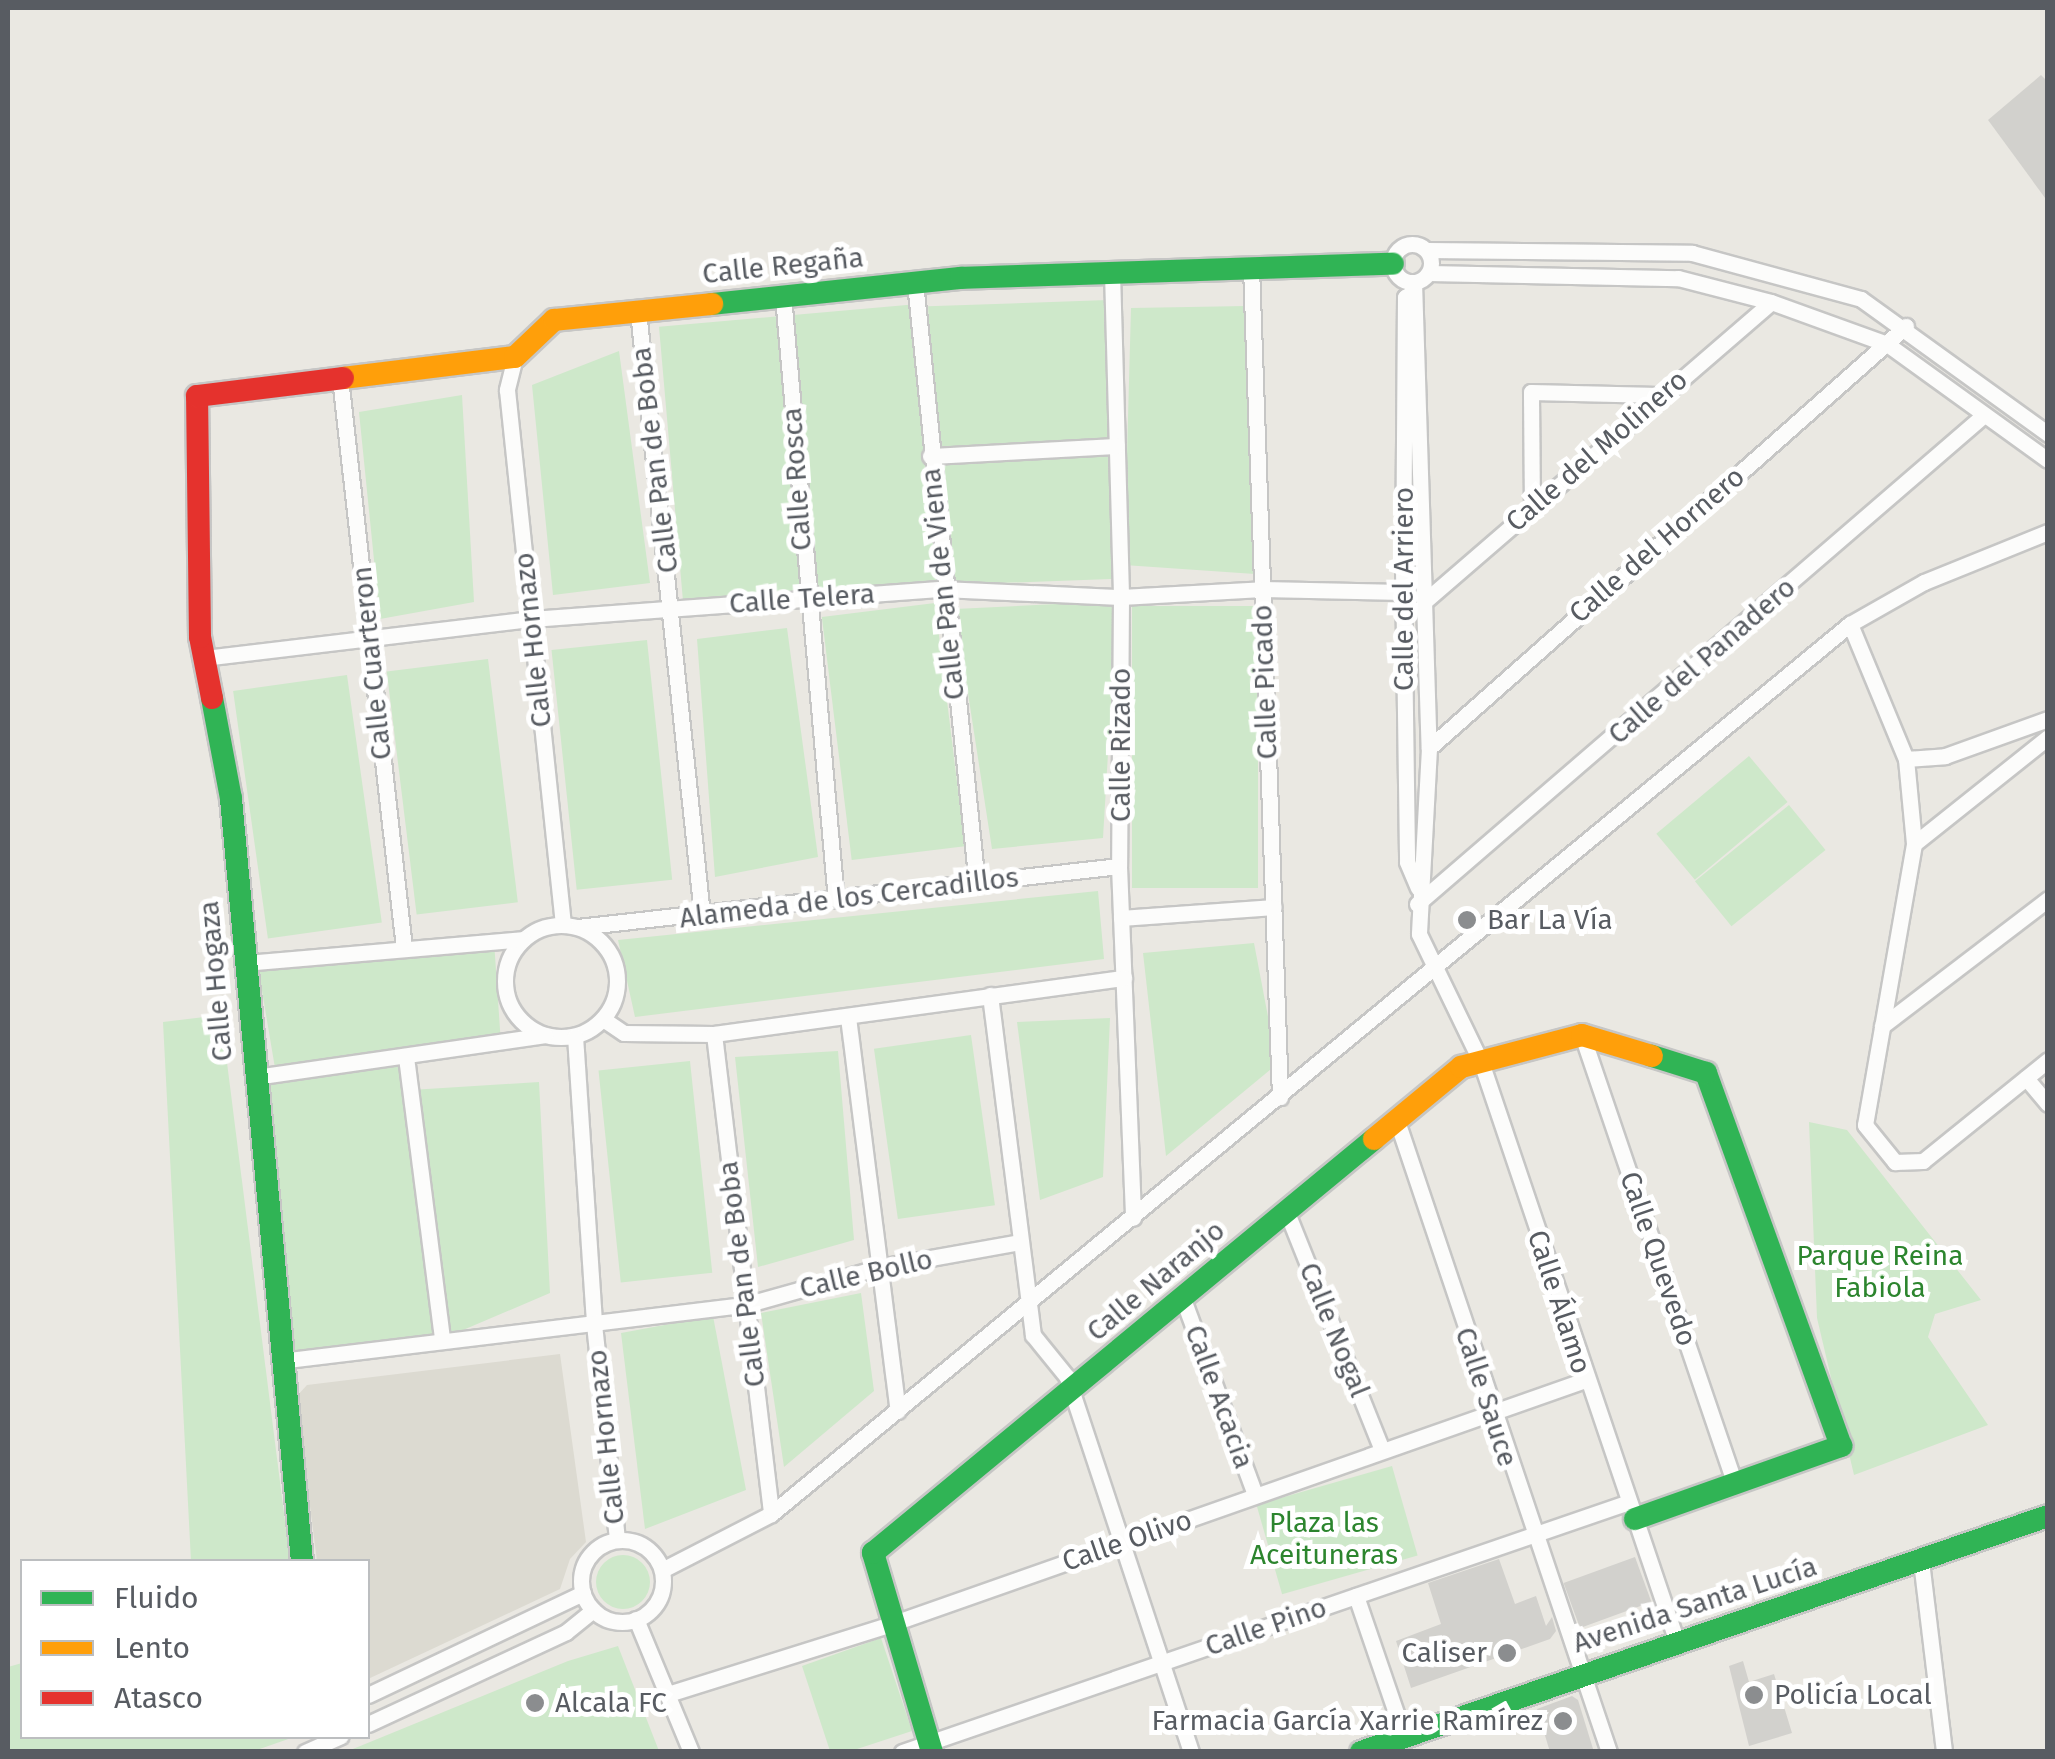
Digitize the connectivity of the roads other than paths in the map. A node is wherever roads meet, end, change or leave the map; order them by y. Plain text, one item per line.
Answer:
1 (1427, 250) junction
2 (1393, 264) junction
3 (1251, 267) junction
4 (1112, 272) junction
5 (1429, 273) junction
6 (915, 282) junction
7 (1413, 287) junction
8 (783, 296) junction
9 (1771, 302) junction
10 (638, 312) junction
11 (1906, 326) junction
12 (1887, 344) junction
13 (515, 357) junction
14 (340, 378) junction
15 (1658, 395) junction
16 (1984, 416) junction
17 (2048, 434) edge
18 (1117, 446) junction
19 (930, 456) junction
20 (2048, 460) edge
21 (1532, 509) junction
22 (2048, 532) edge
23 (942, 588) junction
24 (1262, 588) junction
25 (1404, 592) junction
26 (1121, 597) junction
27 (806, 598) junction
28 (1426, 601) junction
29 (672, 608) junction
30 (531, 619) junction
31 (1850, 624) junction
32 (369, 635) junction
33 (204, 658) junction
34 (2048, 719) edge
35 (2048, 737) edge
36 (1429, 748) junction
37 (1906, 759) junction
38 (1914, 844) junction
39 (1119, 866) junction
40 (977, 885) junction
41 (1418, 896) junction
42 (2048, 898) edge
43 (836, 900) junction
44 (1274, 907) junction
45 (702, 916) junction
46 (1121, 918) junction
47 (571, 926) junction
48 (523, 939) junction
49 (404, 948) junction
50 (245, 962) junction
51 (1436, 964) junction
52 (1124, 978) junction
53 (990, 995) junction
54 (848, 1017) junction
55 (603, 1019) junction
56 (1882, 1026) junction
57 (714, 1034) junction
58 (545, 1035) junction
59 (1582, 1035) junction
60 (575, 1036) junction
61 (406, 1057) junction
62 (2048, 1060) edge
63 (1481, 1062) junction
64 (255, 1077) junction
65 (2026, 1078) junction
66 (1280, 1097) junction
67 (2048, 1104) edge
68 (1396, 1118) junction
69 (1286, 1210) junction
70 (1133, 1218) junction
71 (1021, 1242) junction
72 (880, 1267) junction
73 (1183, 1300) junction
74 (745, 1305) junction
75 (1028, 1305) junction
76 (594, 1324) junction
77 (442, 1338) junction
78 (280, 1361) junction
79 (1585, 1380) junction
80 (1070, 1392) junction
81 (898, 1411) junction
82 (1490, 1413) junction
83 (1382, 1450) junction
84 (1735, 1484) junction
85 (1255, 1495) junction
86 (1632, 1510) junction
87 (772, 1514) junction
88 (2048, 1516) edge
89 (1532, 1534) junction
90 (617, 1540) junction
91 (1122, 1542) junction
92 (302, 1559) edge
93 (1921, 1561) junction
94 (662, 1570) junction
95 (583, 1593) junction
96 (1356, 1596) junction
97 (593, 1610) junction
98 (636, 1619) junction
99 (891, 1624) junction
100 (1677, 1642) junction
101 (1158, 1664) junction
102 (1580, 1674) junction
103 (370, 1694) edge
104 (668, 1694) junction
105 (370, 1723) edge
106 (1404, 1736) junction
107 (930, 1747) edge
108 (691, 1752) edge
109 (902, 1752) edge
110 (1192, 1752) edge
111 (1361, 1752) edge
112 (1608, 1752) edge
113 (1944, 1752) edge

1 - 2 street
1 - 5 street
1 - 11 street
2 - 3 street, Calle Regaña
2 - 7 street
3 - 4 street, Calle Regaña
3 - 24 street, Calle Picado
4 - 6 street, Calle Regaña
4 - 18 street, Calle Rizado
5 - 7 street
5 - 9 street
6 - 8 street, Calle Regaña
6 - 19 street, Calle Pan de Viena
7 - 25 street, Calle del Arriero
7 - 28 street, Calle del Arriero
8 - 10 street, Calle Regaña
8 - 27 street, Calle Rosca
9 - 12 street
9 - 15 street, Calle del Molinero
10 - 13 street, Calle Regaña
10 - 29 street, Calle Pan de Boba
11 - 12 street, Calle del Hornero
11 - 17 street
12 - 16 street
12 - 36 street, Calle del Hornero
13 - 14 street
13 - 30 street, Calle Hornazo
14 - 32 street, Calle Cuarteron
14 - 33 street, Calle Hogaza
15 - 21 street, Calle del Molinero
15 - 21 street
16 - 20 street
16 - 41 street, Calle del Panadero
18 - 19 street
18 - 26 street, Calle Rizado
19 - 23 street, Calle Pan de Viena
21 - 28 street, Calle del Molinero
22 - 31 street
23 - 26 street, Calle Telera
23 - 27 street, Calle Telera
23 - 40 street, Calle Pan de Viena
24 - 25 street, Calle Telera
24 - 26 street, Calle Telera
24 - 44 street, Calle Picado
25 - 41 street, Calle del Arriero
26 - 39 street, Calle Rizado
27 - 29 street, Calle Telera
27 - 43 street, Calle Rosca
28 - 36 street, Calle del Arriero
29 - 30 street, Calle Telera
29 - 45 street, Calle Pan de Boba
30 - 32 street, Calle Telera
30 - 47 street, Calle Hornazo
31 - 37 street
31 - 51 street
32 - 33 street, Calle Telera
32 - 49 street, Calle Cuarteron
33 - 50 street, Calle Hogaza
34 - 37 street
35 - 38 street
36 - 41 street, Calle del Arriero
37 - 38 street
38 - 56 street
39 - 40 street, Alameda de los Cercadillos
39 - 46 street, Calle Rizado
40 - 43 street, Alameda de los Cercadillos
41 - 51 street, Calle del Arriero
42 - 56 street
43 - 45 street, Alameda de los Cercadillos
44 - 46 street
44 - 66 street, Calle Picado
45 - 47 street, Alameda de los Cercadillos
46 - 52 street, Calle Rizado
47 - 48 street
47 - 55 street
48 - 49 street
48 - 58 street
49 - 50 street
50 - 64 street, Calle Hogaza
51 - 63 street, Calle Álamo
51 - 66 street
52 - 53 street
52 - 70 street, Calle Rizado
53 - 54 street
53 - 71 street
54 - 57 street
54 - 72 street
55 - 57 street
55 - 60 street
56 - 65 street
57 - 74 street, Calle Pan de Boba
58 - 60 street
58 - 61 street
59 - 63 street, Calle Naranjo
59 - 84 street, Calle Quevedo
59 - 84 street
60 - 76 street, Calle Hornazo
61 - 64 street
61 - 77 street
62 - 65 street
63 - 68 street, Calle Naranjo
63 - 79 street, Calle Álamo
64 - 78 street, Calle Hogaza
65 - 67 street
66 - 70 street
68 - 69 street, Calle Naranjo
68 - 82 street, Calle Sauce
69 - 73 street, Calle Naranjo
69 - 83 street, Calle Nogal
70 - 75 street
71 - 72 street, Calle Bollo
71 - 75 street
72 - 74 street, Calle Bollo
72 - 81 street
73 - 80 street, Calle Naranjo
73 - 85 street, Calle Acacia
74 - 76 street, Calle Bollo
74 - 87 street, Calle Pan de Boba
75 - 80 street
75 - 81 street
76 - 77 street, Calle Bollo
76 - 90 street, Calle Hornazo
77 - 78 street, Calle Bollo
78 - 92 street, Calle Hogaza
79 - 82 street, Calle Olivo
79 - 86 street, Calle Álamo
80 - 91 street
80 - 99 street, Calle Naranjo
81 - 87 street
82 - 83 street, Calle Olivo
82 - 89 street, Calle Sauce
83 - 85 street, Calle Olivo
84 - 86 street
85 - 91 street, Calle Olivo
86 - 89 street, Calle Pino
86 - 100 street, Calle Álamo
87 - 94 street
88 - 93 street, Avenida Santa Lucía
89 - 96 street, Calle Pino
89 - 102 street, Calle Sauce
90 - 94 street
90 - 95 street
91 - 99 street, Calle Olivo
91 - 101 street
93 - 100 street, Avenida Santa Lucía
93 - 113 street
94 - 98 street
95 - 97 street
95 - 103 street
96 - 101 street, Calle Pino
96 - 106 street
97 - 98 street
97 - 105 street
98 - 104 street
99 - 104 street, Calle Olivo
99 - 107 street
100 - 102 street, Avenida Santa Lucía
101 - 107 street, Calle Pino
101 - 110 street
102 - 106 street, Avenida Santa Lucía
102 - 112 street, Calle Sauce
104 - 108 street
106 - 111 street, Avenida Santa Lucía
107 - 109 street, Calle Pino

